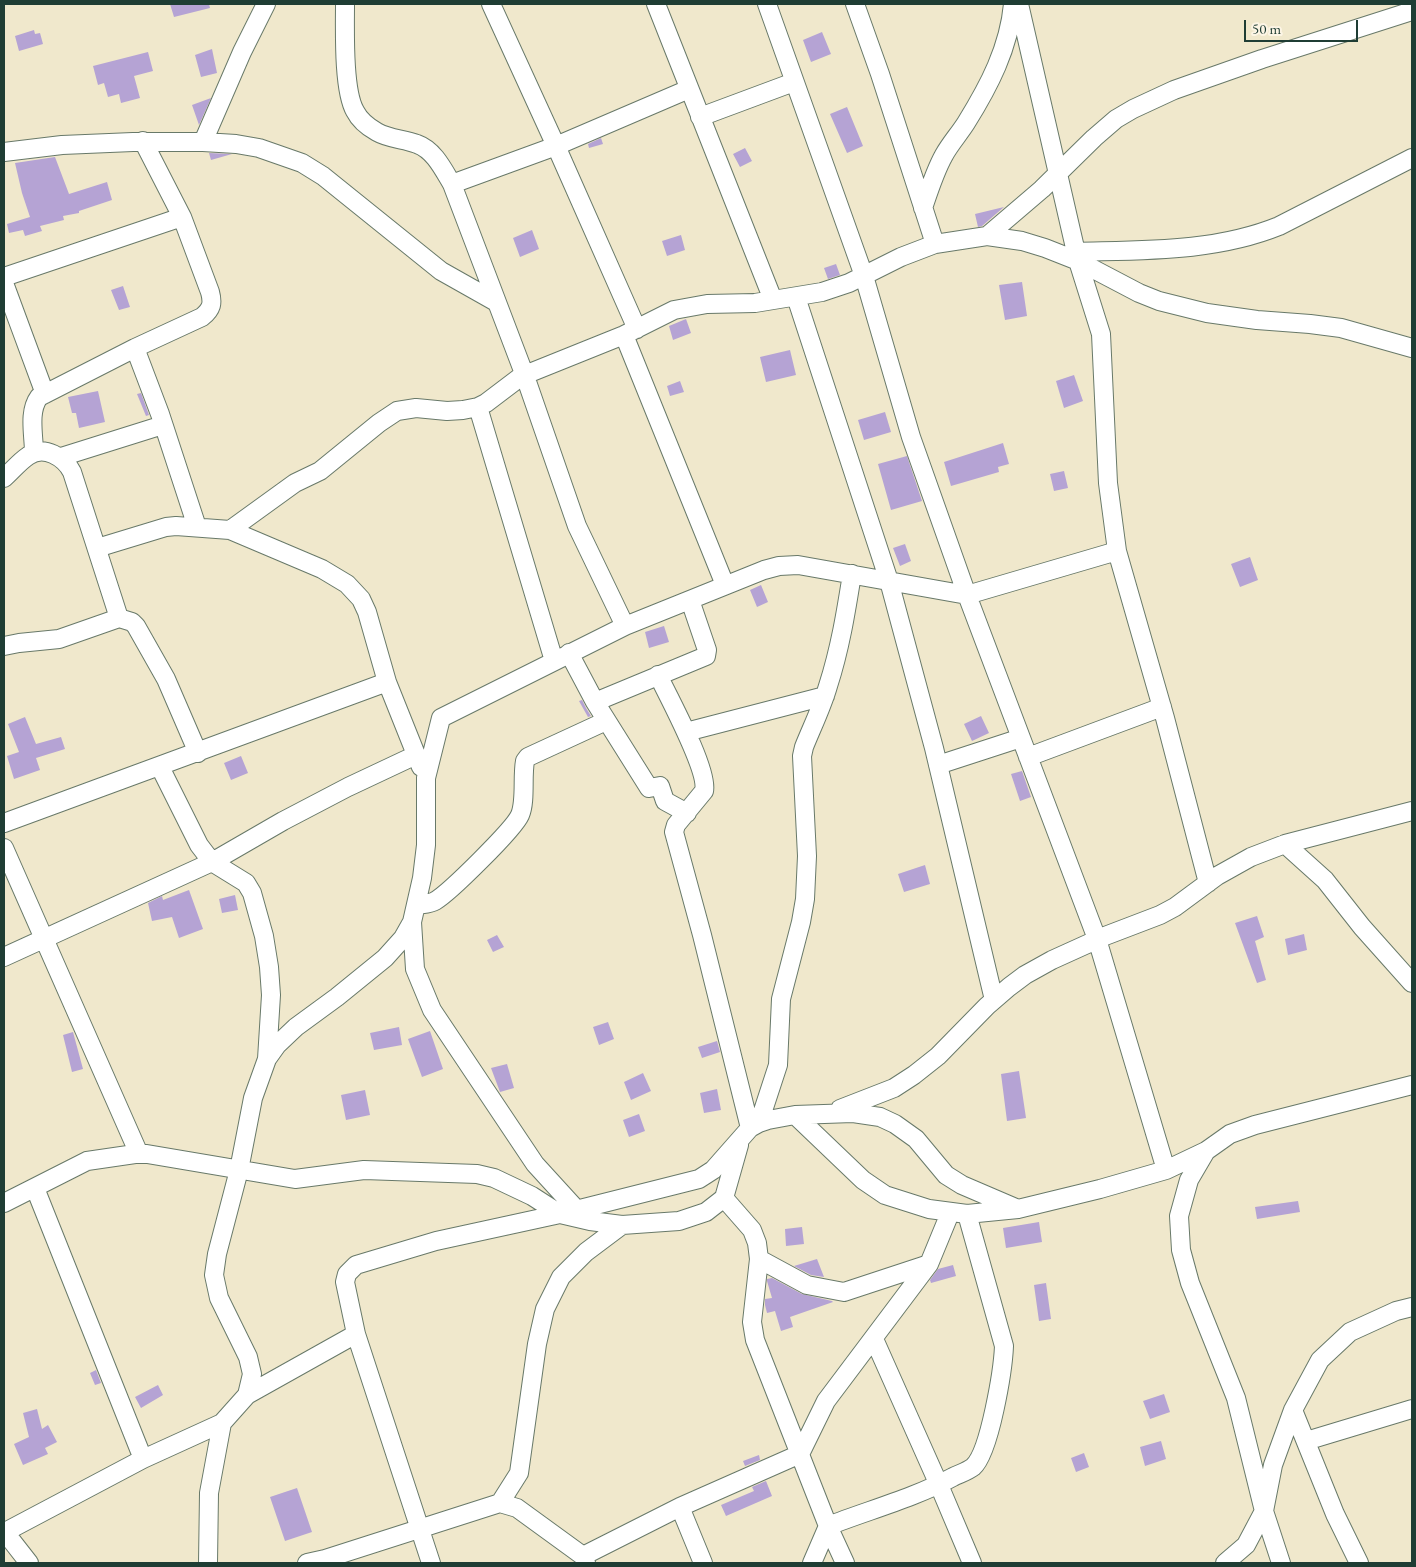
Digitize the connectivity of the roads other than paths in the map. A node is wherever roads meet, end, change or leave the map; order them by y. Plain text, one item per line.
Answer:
1 (266, 4) edge
2 (345, 4) edge
3 (491, 4) edge
4 (656, 4) edge
5 (767, 4) edge
6 (855, 4) edge
7 (1012, 4) edge
8 (1019, 4) edge
9 (1412, 12) edge
10 (794, 82) junction
11 (689, 89) junction
12 (700, 118) junction
13 (143, 141) junction
14 (203, 142) junction
15 (556, 146) junction
16 (4, 152) edge
17 (1412, 158) edge
18 (1058, 174) junction
19 (452, 184) junction
20 (923, 208) junction
21 (182, 217) junction
22 (987, 236) junction
23 (934, 244) junction
24 (1077, 257) junction
25 (864, 276) junction
26 (4, 277) edge
27 (4, 283) edge
28 (796, 297) junction
29 (773, 300) junction
30 (496, 302) junction
31 (630, 332) junction
32 (135, 348) junction
33 (1412, 348) edge
34 (525, 376) junction
35 (45, 394) junction
36 (478, 407) junction
37 (163, 425) junction
38 (34, 452) junction
39 (61, 457) junction
40 (4, 478) edge
41 (197, 527) junction
42 (230, 530) junction
43 (97, 548) junction
44 (1117, 551) junction
45 (852, 574) junction
46 (888, 581) junction
47 (725, 586) junction
48 (967, 595) junction
49 (690, 600) junction
50 (119, 618) junction
51 (625, 626) junction
52 (4, 646) edge
53 (561, 657) junction
54 (658, 675) junction
55 (387, 682) junction
56 (825, 696) junction
57 (595, 702) junction
58 (1162, 707) junction
59 (606, 721) junction
60 (686, 732) junction
61 (1021, 738) junction
62 (198, 753) junction
63 (416, 755) junction
64 (1028, 757) junction
65 (938, 765) junction
66 (160, 767) junction
67 (426, 778) junction
68 (1412, 811) edge
69 (687, 812) junction
70 (4, 824) edge
71 (1285, 844) junction
72 (4, 848) edge
73 (212, 862) junction
74 (1208, 883) junction
75 (415, 914) junction
76 (44, 938) junction
77 (1097, 939) junction
78 (4, 957) edge
79 (1412, 984) edge
80 (994, 1000) junction
81 (267, 1059) junction
82 (1412, 1084) edge
83 (830, 1112) junction
84 (796, 1115) junction
85 (750, 1130) junction
86 (1206, 1151) junction
87 (139, 1154) junction
88 (239, 1170) junction
89 (1166, 1170) junction
90 (35, 1188) junction
91 (724, 1198) junction
92 (4, 1203) edge
93 (577, 1210) junction
94 (1018, 1210) junction
95 (959, 1213) junction
96 (560, 1214) junction
97 (622, 1225) junction
98 (760, 1259) junction
99 (929, 1264) junction
100 (1412, 1308) edge
101 (356, 1334) junction
102 (874, 1339) junction
103 (246, 1395) junction
104 (1412, 1409) edge
105 (1293, 1410) junction
106 (222, 1423) junction
107 (1306, 1441) junction
108 (800, 1454) junction
109 (143, 1459) junction
110 (939, 1484) junction
111 (500, 1503) junction
112 (680, 1507) junction
113 (1264, 1511) junction
114 (828, 1526) junction
115 (419, 1528) junction
116 (4, 1531) edge
117 (584, 1560) edge
118 (29, 1563) edge
119 (208, 1563) edge
120 (307, 1563) edge
121 (431, 1563) edge
122 (703, 1563) edge
123 (812, 1563) edge
124 (845, 1563) edge
125 (972, 1563) edge
126 (1225, 1563) edge
127 (1281, 1563) edge
128 (1359, 1563) edge

1 - 14 street
2 - 19 street
3 - 15 street
4 - 11 street
5 - 10 street
6 - 20 street
7 - 20 street
8 - 18 street
9 - 18 street
10 - 12 street
10 - 25 street
11 - 12 street
11 - 15 street
12 - 29 street
13 - 14 street
13 - 16 street
13 - 21 street
14 - 30 street
15 - 19 street
15 - 31 street
17 - 24 street
18 - 22 street
18 - 24 street
19 - 30 street
20 - 23 street
21 - 26 street
21 - 32 street
22 - 23 street
22 - 24 street
23 - 25 street
24 - 33 street
24 - 44 street
25 - 28 street
25 - 48 street
27 - 35 street
28 - 29 street
28 - 46 street
29 - 31 street
30 - 34 street
31 - 34 street
31 - 47 street
32 - 35 street
32 - 37 street
34 - 36 street
34 - 51 street
35 - 38 street
36 - 42 street
36 - 53 street
37 - 39 street
37 - 41 street
38 - 39 street
38 - 40 street
39 - 43 street
41 - 42 street
41 - 43 street
42 - 55 street
43 - 50 street
44 - 48 street
44 - 58 street
45 - 46 street
45 - 47 street
45 - 56 street
46 - 48 street
46 - 65 street
47 - 49 street
48 - 61 street
49 - 51 street
49 - 54 street
50 - 52 street
50 - 62 street
51 - 53 street
53 - 57 street
53 - 67 street
54 - 57 street
54 - 60 street
55 - 62 street
55 - 63 street
56 - 60 street
56 - 85 street
57 - 59 street
58 - 64 street
58 - 74 street
59 - 69 street
59 - 75 street
60 - 69 street
61 - 64 street
61 - 65 street
62 - 66 street
63 - 67 street
63 - 73 street
64 - 77 street
65 - 80 street
66 - 70 street
66 - 73 street
67 - 75 street
68 - 71 street
69 - 85 street
71 - 74 street
71 - 79 street
72 - 76 street
73 - 76 street
73 - 81 street
74 - 77 street
75 - 81 street
75 - 93 street
76 - 78 street
76 - 87 street
77 - 80 street
77 - 89 street
80 - 83 street
81 - 88 street
82 - 86 street
83 - 84 street
83 - 94 street
84 - 85 street
84 - 95 street
85 - 91 street
85 - 93 street
86 - 89 street
86 - 113 street
87 - 88 street
87 - 90 street
88 - 96 street
88 - 103 street
89 - 94 street
90 - 92 street
90 - 109 street
91 - 97 street
91 - 98 street
93 - 96 street
94 - 95 street
95 - 99 street
95 - 110 street
96 - 97 street
96 - 101 street
97 - 111 street
98 - 99 street
98 - 108 street
99 - 102 street
100 - 105 street
101 - 103 street
101 - 115 street
102 - 108 street
102 - 110 street
103 - 106 street
104 - 107 street
105 - 107 street
105 - 113 street
106 - 109 street
106 - 119 street
107 - 128 street
108 - 112 street
108 - 114 street
109 - 116 street
110 - 114 street
110 - 125 street
111 - 115 street
111 - 117 street
112 - 117 street
112 - 122 street
113 - 126 street
113 - 127 street
114 - 123 street
114 - 124 street
115 - 120 street
115 - 121 street
116 - 118 street

